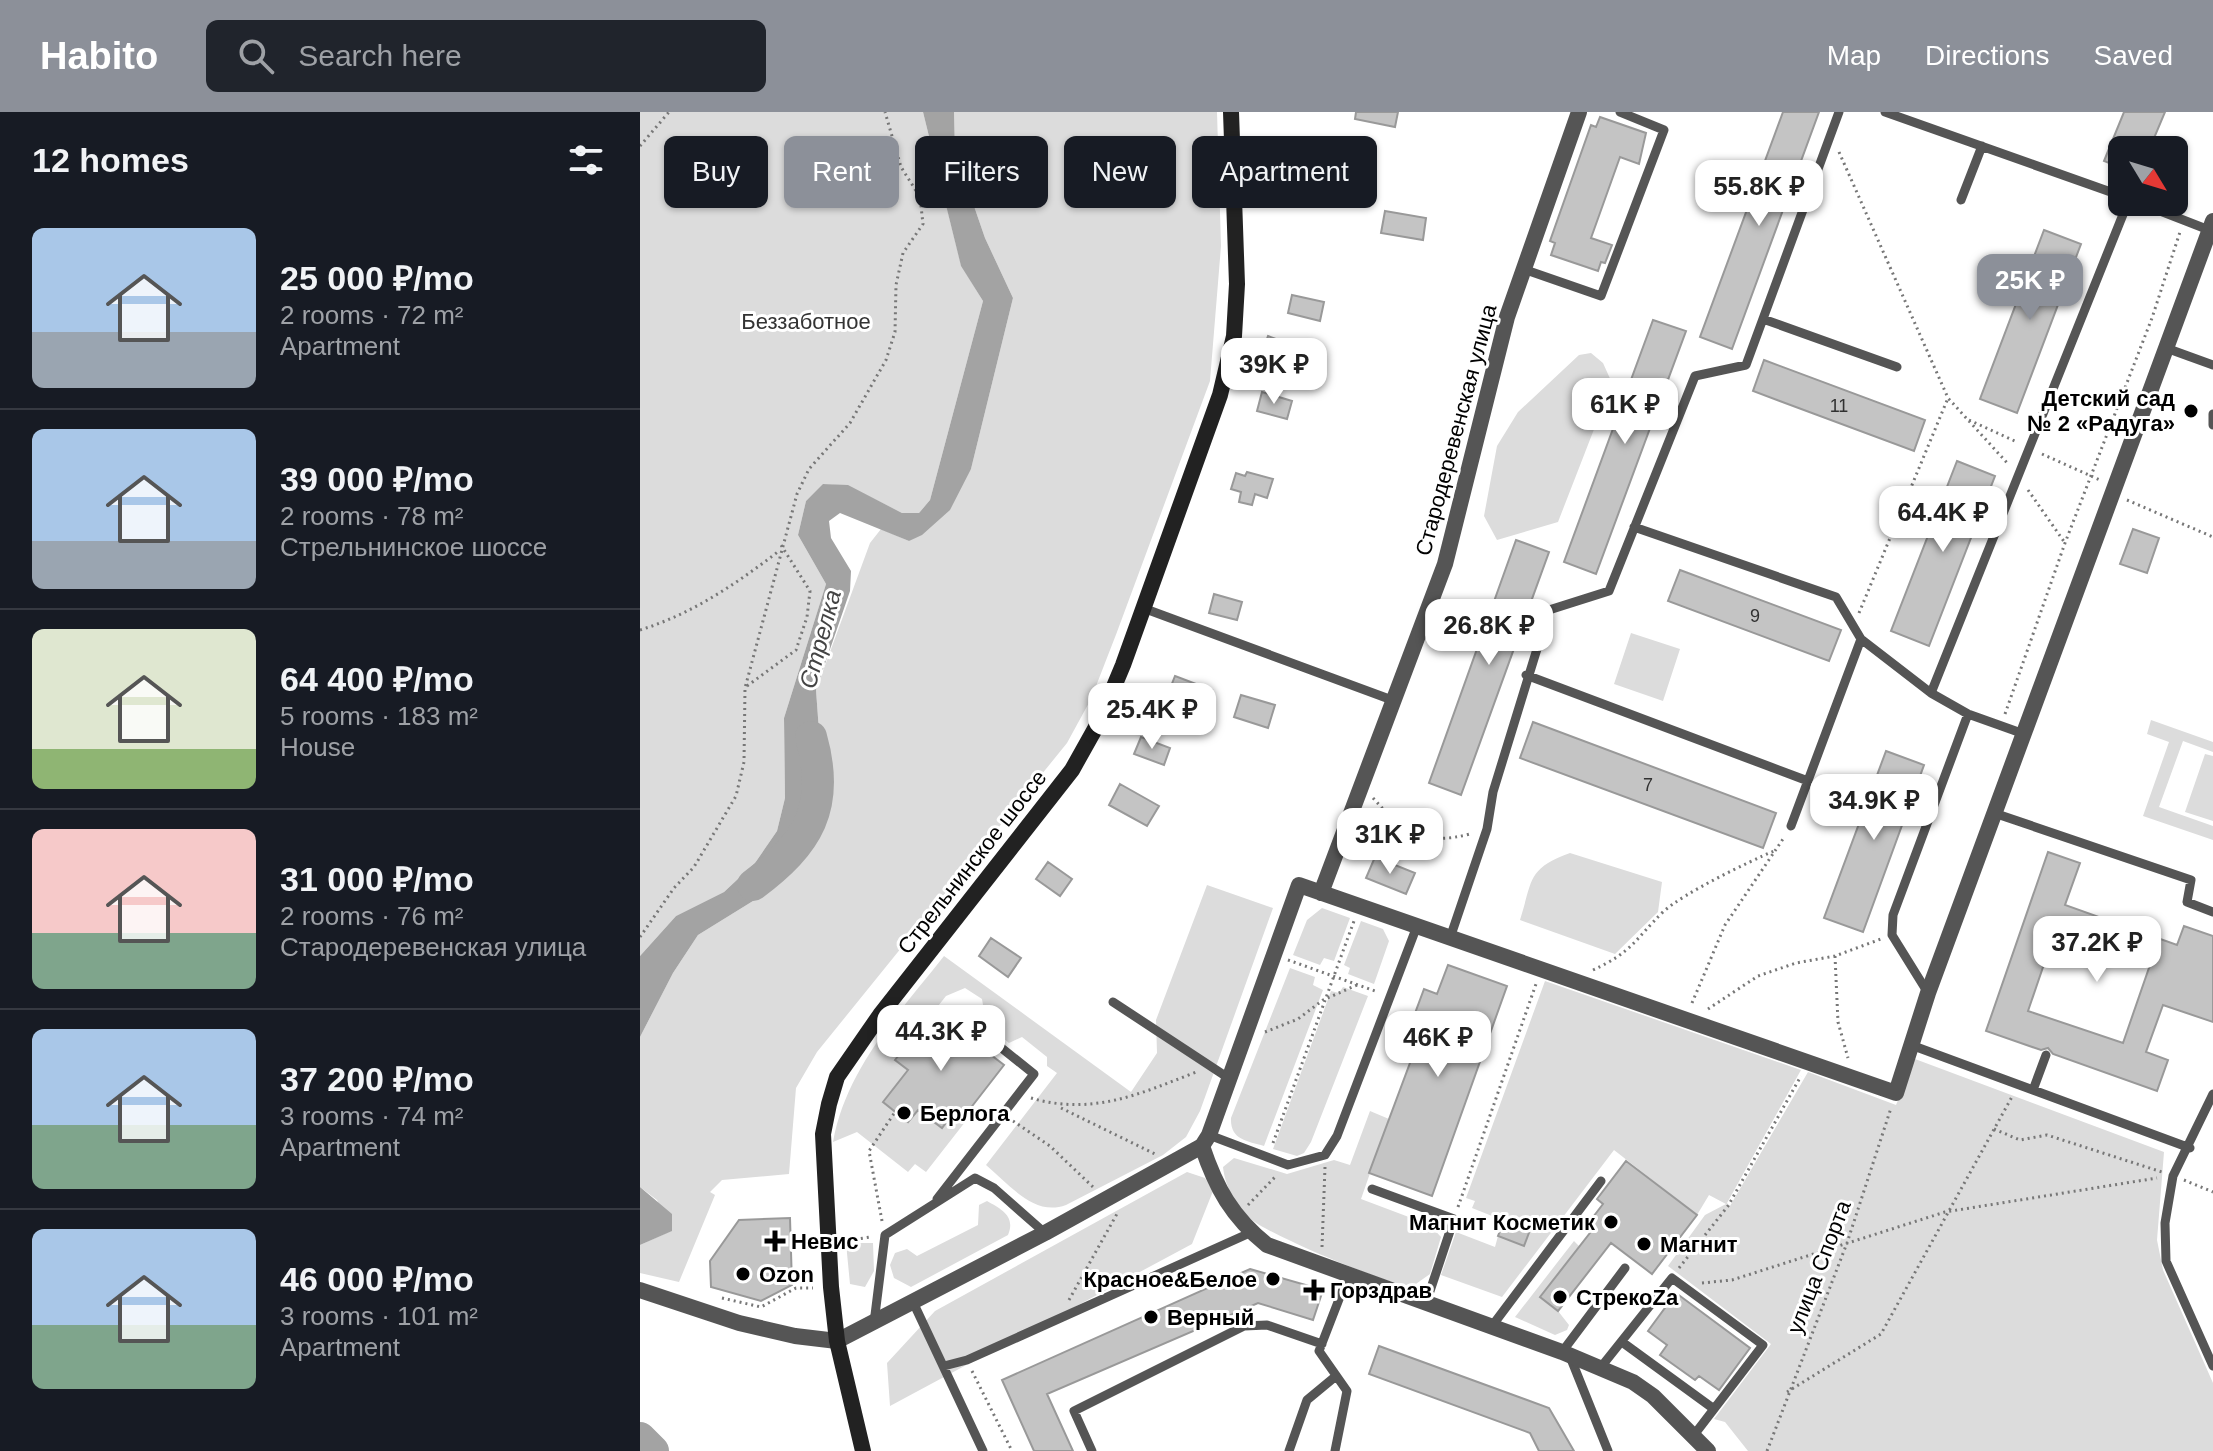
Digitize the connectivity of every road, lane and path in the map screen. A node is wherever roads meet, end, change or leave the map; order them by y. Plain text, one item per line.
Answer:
1 (669, 112) edge
2 (885, 112) edge
3 (1231, 112) edge
4 (1579, 112) edge
5 (1620, 112) edge
6 (1839, 112) edge
7 (1885, 112) edge
8 (1831, 134) junction
9 (640, 146) edge
10 (1982, 146) junction
11 (2108, 191) edge
12 (1961, 200) dead end
13 (2122, 216) edge
14 (2172, 216) edge
15 (2184, 221) junction
16 (2211, 226) edge
17 (1523, 269) junction
18 (1763, 319) junction
19 (2166, 348) junction
20 (2213, 365) edge
21 (1897, 367) dead end
22 (2213, 414) edge
23 (2213, 425) edge
24 (2112, 494) junction
25 (1634, 527) junction
26 (2213, 537) edge
27 (781, 545) junction
28 (779, 551) junction
29 (1143, 608) junction
30 (1854, 626) junction
31 (640, 630) edge
32 (1861, 639) junction
33 (1526, 675) junction
34 (745, 688) junction
35 (1931, 693) junction
36 (1392, 700) junction
37 (1968, 714) junction
38 (2001, 726) junction
39 (2024, 734) junction
40 (1808, 781) junction
41 (1361, 782) junction
42 (1994, 813) junction
43 (1791, 826) joint
44 (1487, 829) junction
45 (1774, 851) junction
46 (1321, 893) junction
47 (1359, 906) junction
48 (2213, 912) edge
49 (1417, 926) junction
50 (1892, 935) junction
51 (640, 937) edge
52 (1450, 938) junction
53 (1274, 955) junction
54 (1835, 956) junction
55 (1539, 974) dead end
56 (1332, 976) junction
57 (1573, 980) junction
58 (1357, 985) junction
59 (1928, 993) junction
60 (1389, 997) junction
61 (1323, 1000) junction
62 (1113, 1002) dead end
63 (1692, 1002) dead end
64 (1708, 1009) dead end
65 (951, 1024) dead end
66 (1258, 1038) dead end
67 (1911, 1045) junction
68 (2046, 1055) dead end
69 (1809, 1062) junction
70 (1211, 1066) junction
71 (1230, 1079) junction
72 (1857, 1079) junction
73 (2019, 1085) junction
74 (2033, 1090) junction
75 (1896, 1093) junction
76 (2213, 1094) edge
77 (1039, 1100) dead end
78 (1058, 1106) junction
79 (895, 1112) dead end
80 (1016, 1123) dead end
81 (1994, 1129) junction
82 (1205, 1140) junction
83 (2190, 1148) junction
84 (1325, 1155) junction
85 (1160, 1158) dead end
86 (1267, 1158) junction
87 (1288, 1165) junction
88 (961, 1168) junction
89 (2173, 1176) junction
90 (975, 1178) junction
91 (1601, 1181) dead end
92 (1372, 1189) dead end
93 (1098, 1192) dead end
94 (2213, 1192) edge
95 (932, 1205) junction
96 (1120, 1209) dead end
97 (1945, 1212) junction
98 (1235, 1217) junction
99 (1454, 1219) junction
100 (1252, 1232) junction
101 (1045, 1233) junction
102 (885, 1235) junction
103 (841, 1241) dead end
104 (1847, 1243) junction
105 (1322, 1266) junction
106 (1625, 1268) dead end
107 (1676, 1273) dead end
108 (1348, 1276) junction
109 (1701, 1283) dead end
110 (831, 1287) junction
111 (640, 1290) edge
112 (719, 1297) dead end
113 (913, 1302) junction
114 (1426, 1303) junction
115 (1058, 1320) junction
116 (874, 1323) junction
117 (1492, 1326) junction
118 (837, 1341) junction
119 (1622, 1342) junction
120 (1322, 1344) junction
121 (1565, 1353) junction
122 (967, 1360) junction
123 (944, 1366) junction
124 (2213, 1366) edge
125 (1601, 1367) junction
126 (1336, 1376) junction
127 (1787, 1392) junction
128 (1714, 1409) junction
129 (1694, 1435) junction
130 (863, 1451) edge
131 (983, 1451) edge
132 (1012, 1451) edge
133 (1092, 1451) edge
134 (1289, 1451) edge
135 (1335, 1451) edge
136 (1608, 1451) edge
137 (1708, 1451) edge
138 (1767, 1451) edge

1 - 9 path
2 - 27 path
3 - 29 main road, Стрельнинское шоссе
4 - 17 street, Стародеревенская улица
5 - 17 lane
6 - 8 lane
7 - 10 lane
8 - 18 lane
8 - 30 path
10 - 11 lane
10 - 12 lane
13 - 35 lane
14 - 15 lane
15 - 16 lane
15 - 38 path
16 - 19 street
17 - 36 street, Стародеревенская улица
18 - 21 lane
18 - 25 lane
19 - 20 lane
19 - 24 street
22 - 23 lane
24 - 26 path
24 - 39 street
25 - 30 lane
25 - 33 lane
27 - 28 path
27 - 34 path
28 - 31 path
28 - 34 path
29 - 36 lane
29 - 110 main road, Стрельнинское шоссе
30 - 32 lane
32 - 35 lane
32 - 40 lane
33 - 40 lane
33 - 44 lane
34 - 51 path
35 - 37 lane
36 - 41 street, Стародеревенская улица
37 - 38 lane
37 - 50 lane
38 - 39 lane
39 - 42 street
40 - 43 lane
41 - 44 path
41 - 46 street, Стародеревенская улица
42 - 48 lane
42 - 59 street
43 - 45 path
44 - 52 lane
45 - 57 path
45 - 63 path
46 - 47 street
46 - 53 street
47 - 49 street
47 - 56 path
49 - 52 street
49 - 60 lane
50 - 54 path
50 - 59 lane
52 - 57 street
53 - 56 path
53 - 71 street
54 - 64 path
54 - 72 path
55 - 99 path
56 - 58 path
56 - 61 path
57 - 69 street
58 - 60 path
58 - 61 path
59 - 67 street
60 - 84 lane
61 - 66 path
61 - 86 path
62 - 70 lane
65 - 88 lane
67 - 73 lane
67 - 75 street
68 - 74 lane
69 - 72 street
69 - 107 path
70 - 71 lane
70 - 78 path
71 - 82 street
72 - 75 street
73 - 74 lane
73 - 81 path
74 - 83 lane
75 - 104 path, улица Спорта
76 - 83 lane
77 - 78 path
78 - 85 path
79 - 102 path
80 - 93 path
81 - 89 path
81 - 97 path
82 - 86 lane
82 - 98 street
82 - 101 street
83 - 89 lane
84 - 87 lane
84 - 105 path
86 - 87 lane
87 - 98 path
88 - 90 lane
88 - 95 lane
89 - 94 path
89 - 97 path
89 - 124 lane
90 - 95 lane
90 - 101 lane
91 - 117 lane
92 - 99 lane
95 - 102 lane
96 - 115 path
97 - 104 path
97 - 127 path
98 - 100 street
99 - 114 lane
100 - 105 street
100 - 115 lane
101 - 113 street
102 - 103 path
102 - 116 lane
104 - 109 path
104 - 127 path, улица Спорта
105 - 108 street
106 - 121 lane
108 - 114 street
108 - 120 lane
110 - 112 path
110 - 118 main road, Стрельнинское шоссе
111 - 118 street
113 - 116 street
113 - 123 lane
114 - 117 street
115 - 122 lane
116 - 118 street
117 - 121 street
118 - 130 main road, Стрельнинское шоссе
119 - 125 lane
119 - 128 lane
119 - 128 lane
120 - 126 lane
120 - 133 lane
121 - 125 street
121 - 136 lane
122 - 123 lane
122 - 132 path
123 - 131 lane
125 - 129 street
126 - 134 lane
126 - 135 lane
127 - 138 path, улица Спорта
128 - 129 lane
129 - 137 street

